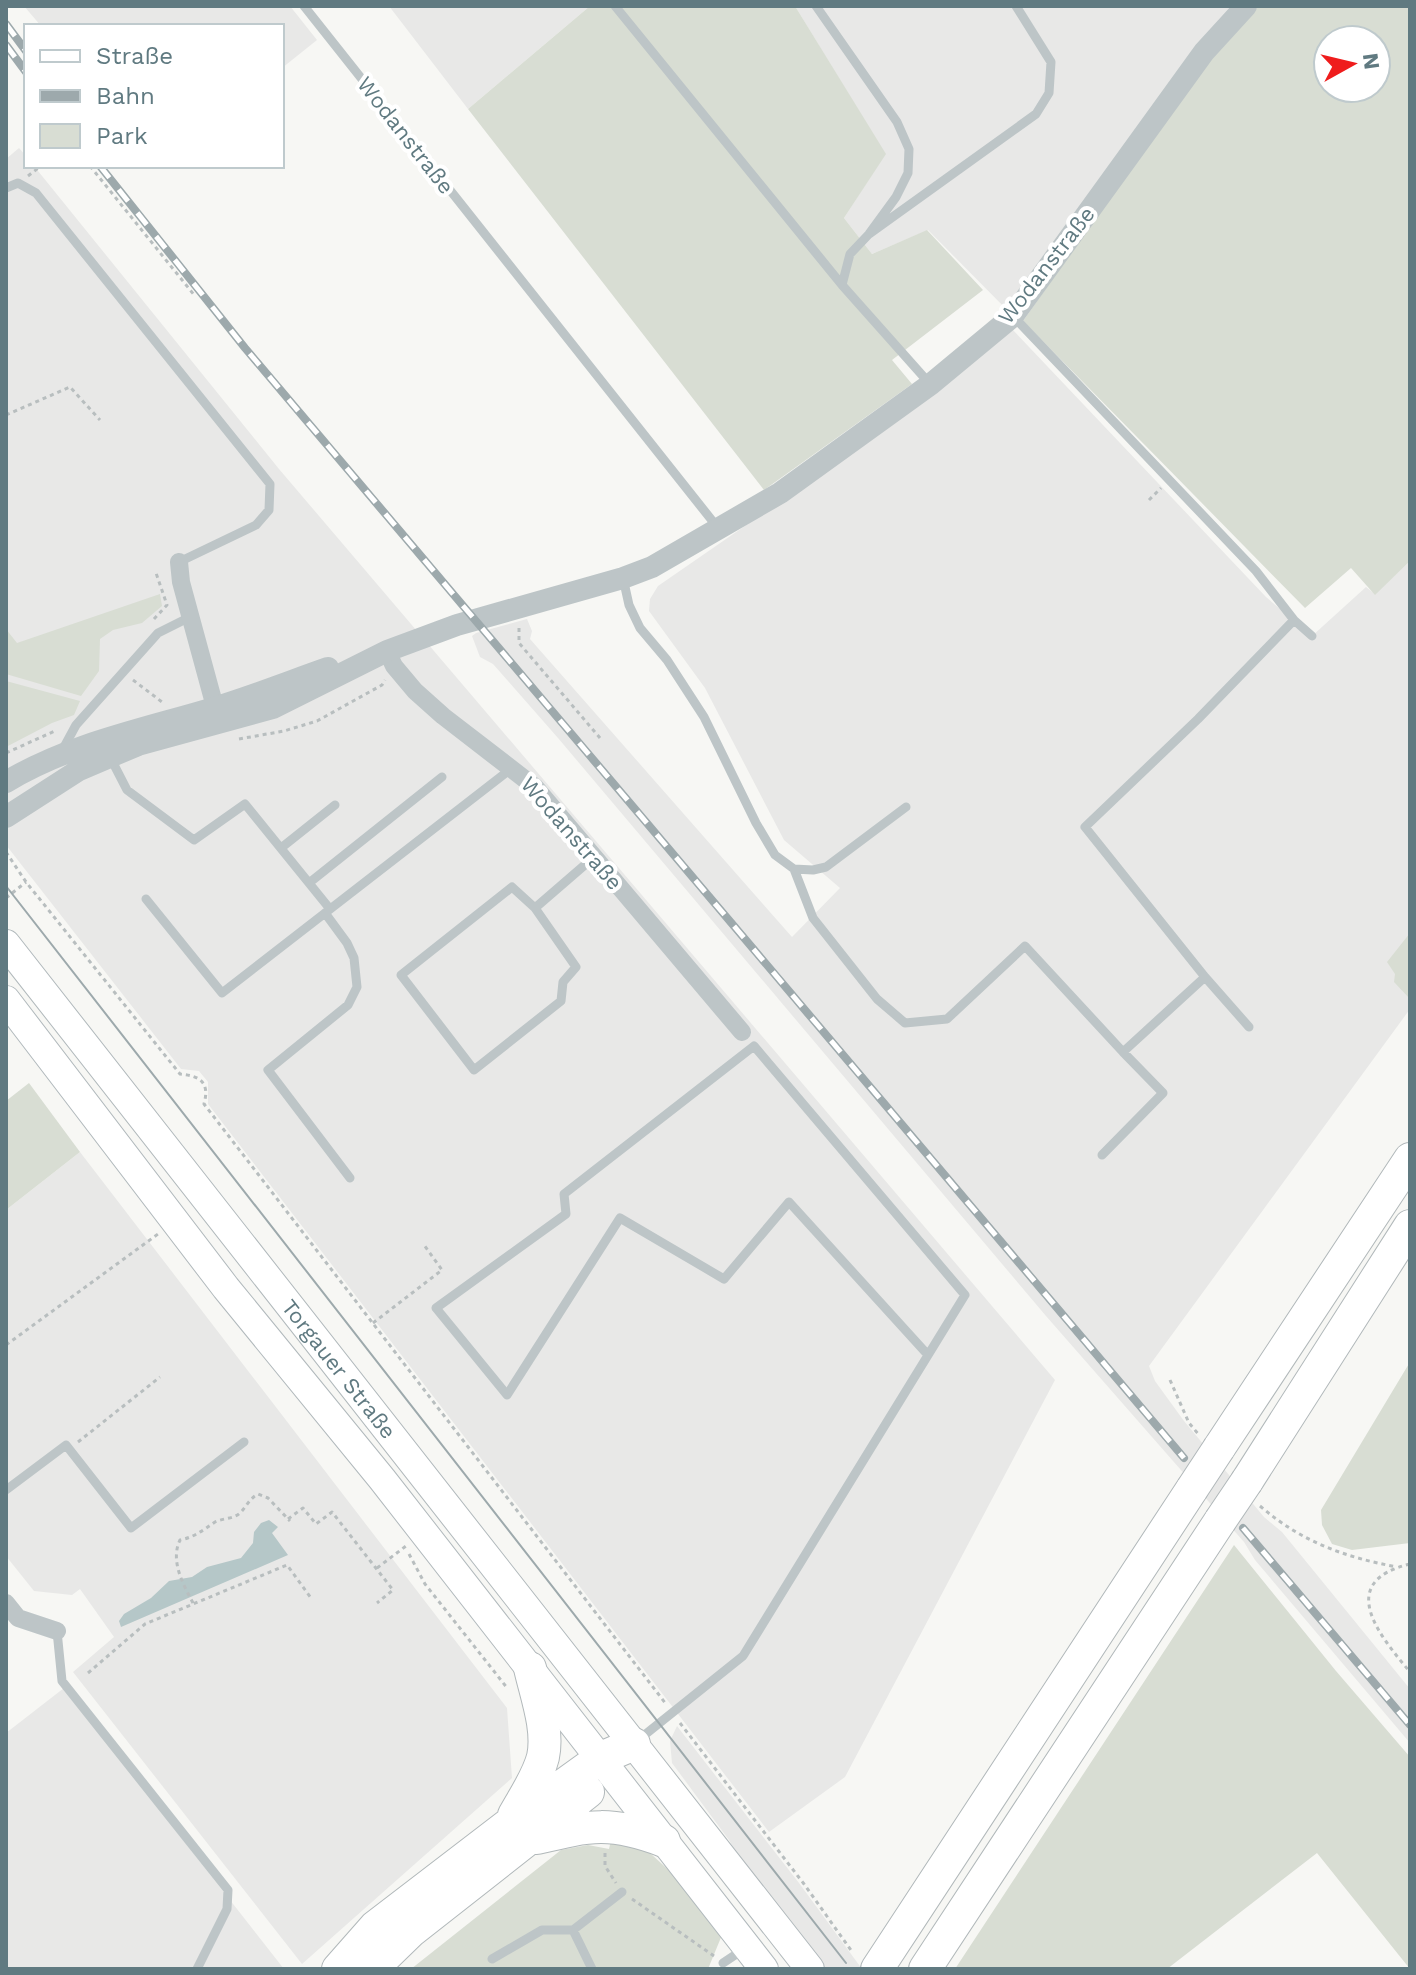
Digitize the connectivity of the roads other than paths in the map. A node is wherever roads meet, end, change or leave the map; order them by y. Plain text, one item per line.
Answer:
1 (304, 6) edge
2 (615, 6) edge
3 (816, 6) edge
4 (1016, 6) edge
5 (1246, 6) edge
6 (6, 188) edge
7 (869, 234) junction
8 (842, 285) junction
9 (1013, 316) junction
10 (931, 384) junction
11 (718, 528) junction
12 (179, 562) joint
13 (623, 578) junction
14 (190, 617) junction
15 (1294, 620) junction
16 (1312, 636) dead end
17 (387, 651) junction
18 (217, 715) junction
19 (59, 755) junction
20 (110, 757) junction
21 (513, 768) junction
22 (442, 777) dead end
23 (6, 782) edge
24 (335, 805) dead end
25 (906, 807) dead end
26 (6, 817) edge
27 (281, 848) junction
28 (594, 857) junction
29 (794, 869) junction
30 (309, 883) junction
31 (146, 899) dead end
32 (535, 908) junction
33 (328, 911) junction
34 (6, 944) edge
35 (1205, 977) junction
36 (6, 1000) edge
37 (1249, 1027) dead end
38 (742, 1032) dead end
39 (1123, 1052) junction
40 (1102, 1155) dead end
41 (1410, 1159) edge
42 (350, 1178) dead end
43 (1410, 1226) edge
44 (928, 1355) junction
45 (244, 1442) dead end
46 (6, 1490) edge
47 (6, 1603) edge
48 (57, 1631) joint
49 (530, 1668) junction
50 (634, 1744) junction
51 (606, 1765) junction
52 (517, 1833) junction
53 (664, 1841) junction
54 (622, 1892) road end
55 (573, 1930) junction
56 (756, 1958) edge
57 (492, 1959) dead end
58 (723, 1963) road end
59 (869, 1963) edge
60 (197, 1969) edge
61 (338, 1969) edge
62 (372, 1969) edge
63 (592, 1969) edge
64 (810, 1969) edge
65 (925, 1969) edge

1 - 11 lane, Wodanstraße
2 - 8 lane
3 - 7 lane
4 - 7 lane
5 - 9 street, Wodanstraße
6 - 12 lane
7 - 8 lane
8 - 10 lane
9 - 10 street, Wodanstraße
9 - 15 lane
10 - 11 street, Wodanstraße
11 - 13 street, Wodanstraße
12 - 14 street
13 - 17 street, Wodanstraße
13 - 29 lane
14 - 18 street
14 - 19 lane
15 - 16 lane
15 - 35 lane
17 - 18 street, Wodanstraße
17 - 21 street, Wodanstraße
18 - 19 street, Wodanstraße
18 - 20 street, Wodanstraße
19 - 23 street, Wodanstraße
20 - 26 street, Wodanstraße
20 - 27 lane
21 - 28 street, Wodanstraße
21 - 33 lane
22 - 30 lane
24 - 27 lane
25 - 29 lane
27 - 30 lane
28 - 32 lane
28 - 38 street, Wodanstraße
29 - 39 lane
30 - 33 lane
31 - 33 lane
32 - 32 lane
33 - 42 lane
34 - 50 main road, Torgauer Straße
35 - 37 lane
35 - 39 lane
36 - 49 main road, Torgauer Straße
39 - 40 lane
41 - 59 highway, bridge
43 - 65 highway, bridge
44 - 44 lane
44 - 50 lane
45 - 46 lane
47 - 48 street
48 - 60 lane
49 - 51 main road, Torgauer Straße
49 - 52 highway
50 - 51 highway
50 - 64 main road, Torgauer Straße
51 - 52 highway
51 - 53 main road, Torgauer Straße
52 - 53 highway
52 - 61 highway
52 - 62 highway
53 - 56 main road, Torgauer Straße
54 - 55 lane
55 - 57 lane
55 - 63 lane
56 - 58 lane

